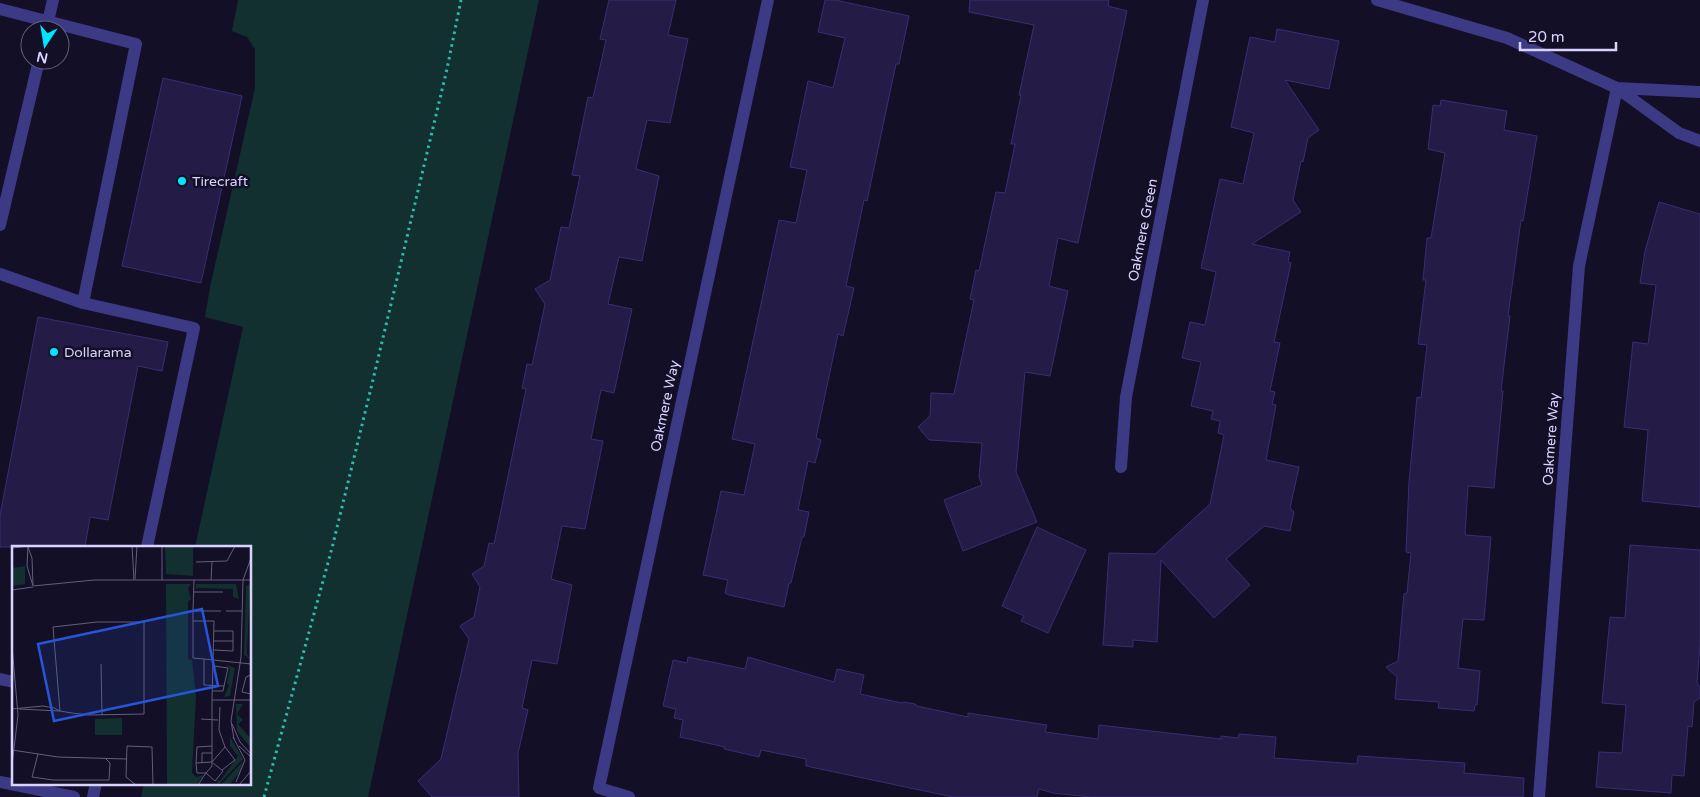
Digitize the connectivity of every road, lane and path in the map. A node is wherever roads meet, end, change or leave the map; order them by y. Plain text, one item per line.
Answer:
1 (53, 0) edge
2 (462, 0) edge
3 (768, 0) edge
4 (1203, 0) edge
5 (1377, 0) edge
6 (0, 9) edge
7 (32, 20) edge
8 (48, 20) edge
9 (70, 30) edge
10 (37, 70) edge
11 (1617, 88) junction
12 (1700, 92) edge
13 (1700, 141) edge
14 (1, 216) edge
15 (0, 274) edge
16 (83, 303) junction
17 (1121, 467) dead end
18 (147, 546) edge
19 (0, 782) edge
20 (96, 784) edge
21 (74, 797) edge
22 (93, 797) edge
23 (264, 797) edge
24 (629, 797) edge
25 (1539, 797) edge

1 - 8 street
2 - 23 path
3 - 24 street, Oakmere Way
4 - 17 street, Oakmere Green
5 - 11 street
6 - 7 street
9 - 16 street
10 - 14 street
11 - 12 street
11 - 13 street
11 - 25 street, Oakmere Way
15 - 16 street
16 - 18 street
19 - 21 street
20 - 22 street

